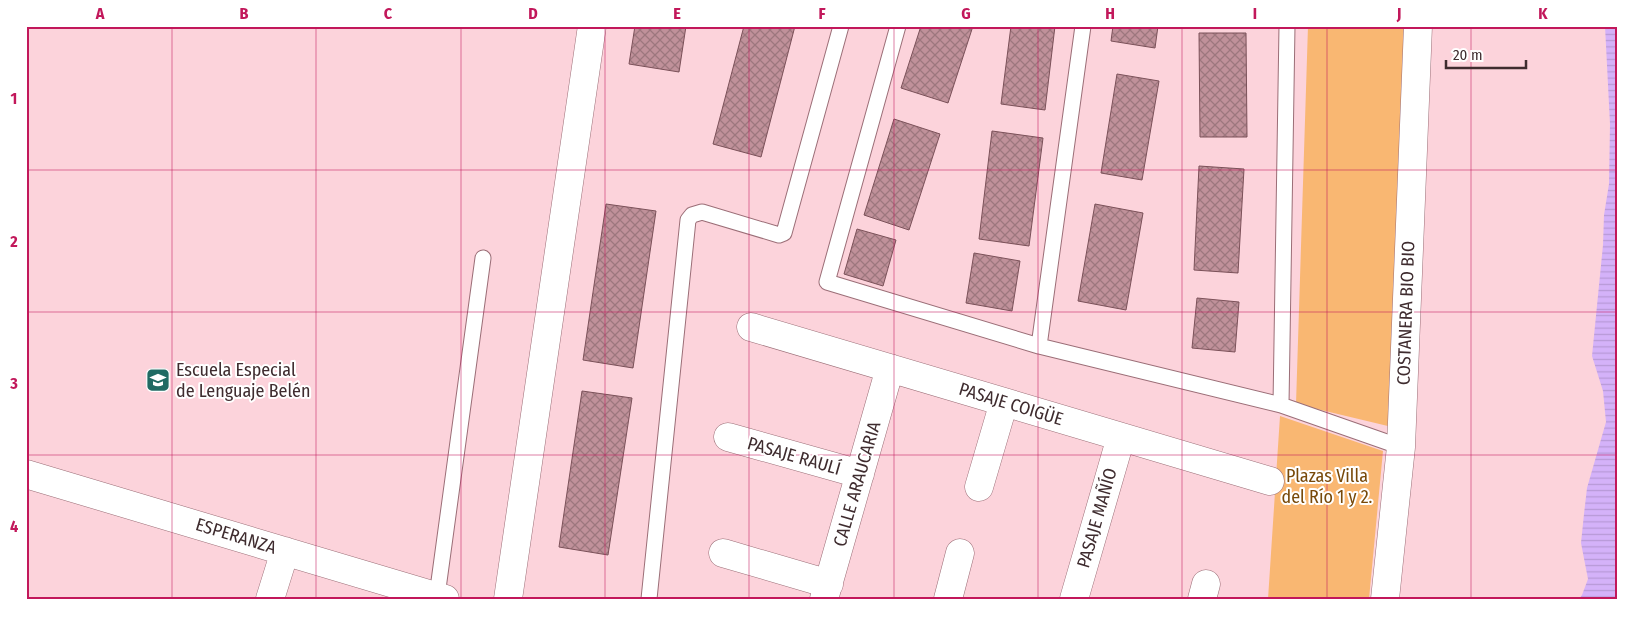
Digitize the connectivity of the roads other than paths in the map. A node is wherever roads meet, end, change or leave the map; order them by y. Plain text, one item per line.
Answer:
1 (592, 26) edge
2 (841, 26) edge
3 (898, 26) edge
4 (1083, 26) edge
5 (1287, 26) edge
6 (1418, 26) edge
7 (483, 258) dead end
8 (751, 327) dead end
9 (1039, 346) junction
10 (890, 368) junction
11 (1004, 402) junction
12 (1281, 405) junction
13 (728, 437) dead end
14 (1120, 437) junction
15 (1401, 447) junction
16 (26, 474) edge
17 (860, 474) junction
18 (1270, 481) dead end
19 (980, 487) dead end
20 (285, 551) junction
21 (723, 553) dead end
22 (960, 553) dead end
23 (826, 592) edge
24 (441, 598) edge
25 (270, 599) edge
26 (508, 599) edge
27 (649, 599) edge
28 (948, 599) edge
29 (1074, 599) edge
30 (1385, 599) edge

1 - 26 street
2 - 27 lane
3 - 9 lane
4 - 9 lane
5 - 12 lane
6 - 15 street, COSTANERA BIO BIO
7 - 24 lane
8 - 10 street, PASAJE COIGÜE
9 - 12 lane
10 - 11 street, PASAJE COIGÜE
10 - 17 street, CALLE ARAUCARIA
11 - 14 street, PASAJE COIGÜE
11 - 19 street
12 - 15 lane
13 - 17 street, PASAJE RAULÍ
14 - 18 street, PASAJE COIGÜE
14 - 29 street, PASAJE MAÑÍO
15 - 30 street, COSTANERA BIO BIO
16 - 20 street, ESPERANZA
17 - 23 street, CALLE ARAUCARIA
20 - 24 street, ESPERANZA
20 - 25 street
21 - 23 street
22 - 28 street

